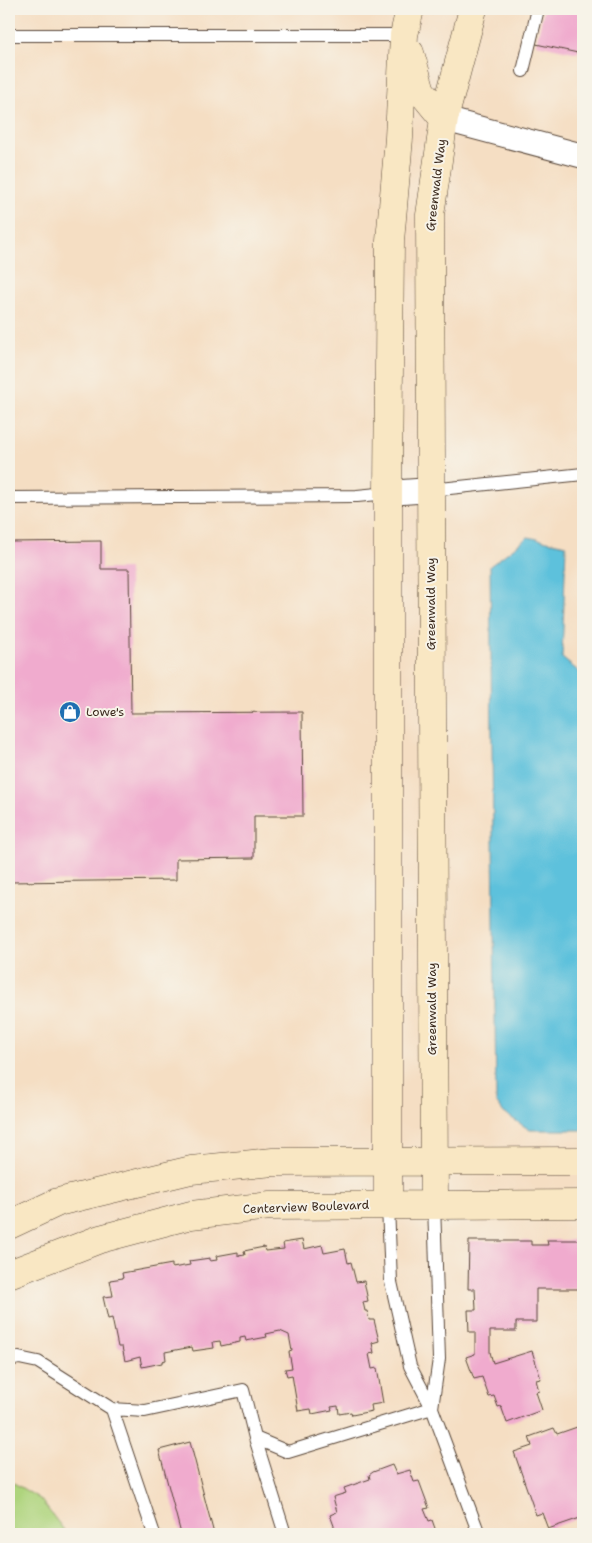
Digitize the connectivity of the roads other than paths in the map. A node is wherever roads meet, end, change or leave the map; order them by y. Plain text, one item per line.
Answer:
1 (410, 9) edge
2 (473, 9) edge
3 (538, 9) edge
4 (9, 35) edge
5 (404, 35) junction
6 (523, 72) dead end
7 (444, 119) junction
8 (583, 156) edge
9 (583, 474) edge
10 (431, 490) junction
11 (388, 493) junction
12 (9, 498) edge
13 (388, 1161) junction
14 (433, 1161) junction
15 (583, 1161) edge
16 (434, 1204) junction
17 (583, 1204) edge
18 (388, 1205) junction
19 (9, 1225) edge
20 (9, 1274) edge
21 (9, 1360) edge
22 (432, 1408) junction
23 (112, 1409) junction
24 (255, 1438) junction
25 (154, 1534) edge
26 (285, 1534) edge
27 (479, 1534) edge

1 - 5 street
2 - 7 street, Greenwald Way
3 - 6 lane
4 - 5 lane
5 - 7 street
5 - 11 street
7 - 8 street
7 - 10 street, Greenwald Way
9 - 10 lane
10 - 11 street
10 - 14 street, Greenwald Way
11 - 12 lane
11 - 13 street
13 - 14 street
13 - 18 street
13 - 19 street
14 - 15 street
14 - 16 street, Greenwald Way
16 - 17 street, Centerview Boulevard
16 - 18 street, Centerview Boulevard
16 - 22 lane
18 - 20 street, Centerview Boulevard
18 - 22 lane
21 - 23 lane
22 - 24 lane
22 - 27 lane
23 - 24 lane
23 - 25 lane
24 - 26 lane

